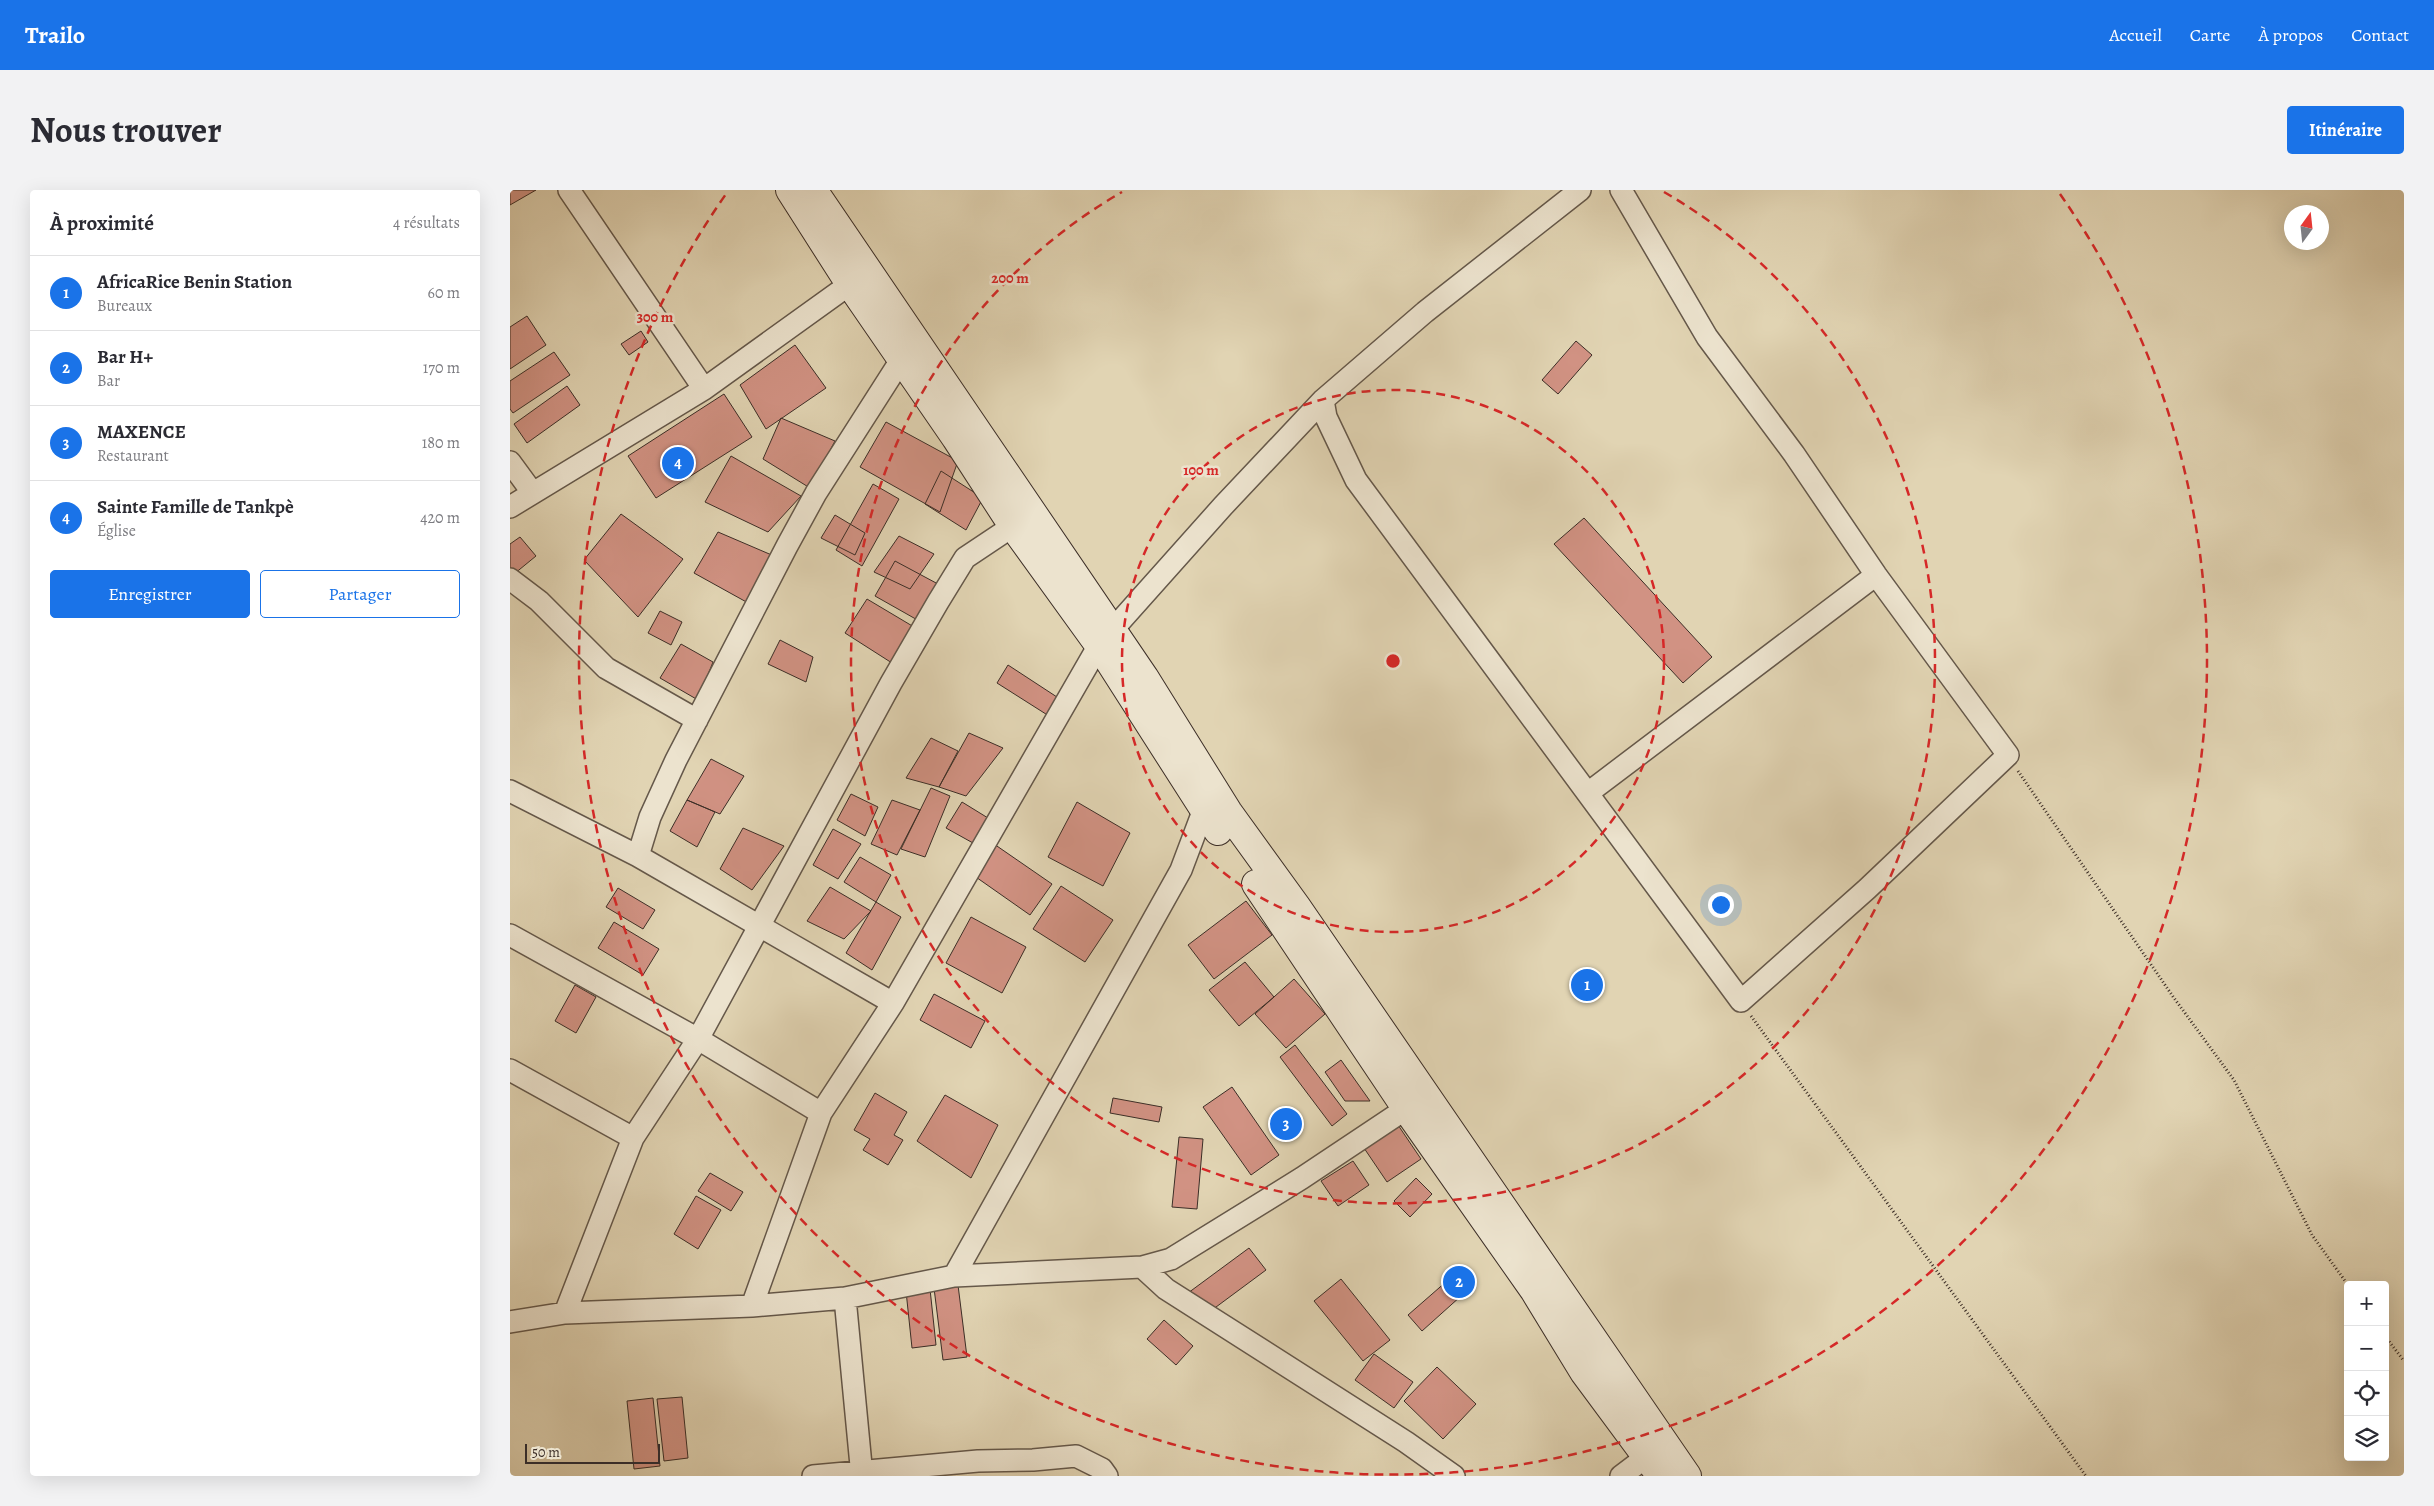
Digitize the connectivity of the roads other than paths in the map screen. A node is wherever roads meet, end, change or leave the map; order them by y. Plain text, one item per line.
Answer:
1 (569, 190) edge
2 (790, 190) edge
3 (814, 190) edge
4 (1580, 190) edge
5 (1621, 190) edge
6 (863, 282) junction
7 (910, 353) junction
8 (704, 389) junction
9 (1324, 400) junction
10 (510, 462) edge
11 (532, 492) junction
12 (510, 506) edge
13 (1023, 522) junction
14 (1876, 575) junction
15 (510, 579) edge
16 (1105, 637) junction
17 (697, 720) junction
18 (510, 791) edge
19 (1588, 793) junction
20 (1212, 804) junction
21 (638, 856) junction
22 (760, 927) junction
23 (510, 935) edge
24 (893, 1004) junction
25 (698, 1039) junction
26 (510, 1070) edge
27 (1416, 1102) junction
28 (821, 1113) junction
29 (633, 1138) junction
30 (1142, 1267) junction
31 (954, 1276) junction
32 (845, 1298) junction
33 (752, 1306) junction
34 (565, 1313) junction
35 (510, 1322) edge
36 (1658, 1458) edge
37 (862, 1474) edge
38 (813, 1476) edge
39 (1107, 1476) edge
40 (1454, 1476) edge
41 (1621, 1476) edge
42 (1687, 1476) edge

1 - 8 street
2 - 6 main road
3 - 6 main road
4 - 9 street
5 - 14 street
6 - 7 main road
6 - 8 street
7 - 13 main road
7 - 17 street
8 - 11 street
9 - 16 street
9 - 19 street
10 - 11 street
11 - 12 street
13 - 16 main road
13 - 22 street
14 - 19 street
14 - 19 street
15 - 17 street
16 - 20 main road
16 - 24 street
17 - 21 street
18 - 21 street
20 - 27 main road
20 - 31 street
21 - 22 street
22 - 24 street
22 - 25 street
23 - 25 street
24 - 28 street
25 - 28 street
25 - 29 street
26 - 29 street
27 - 30 street
27 - 36 main road
28 - 33 street
29 - 34 street
30 - 31 street
30 - 40 street
31 - 32 street
32 - 33 street
32 - 37 street
33 - 34 street
34 - 35 street
36 - 41 street
36 - 42 main road
37 - 38 street
37 - 39 street

